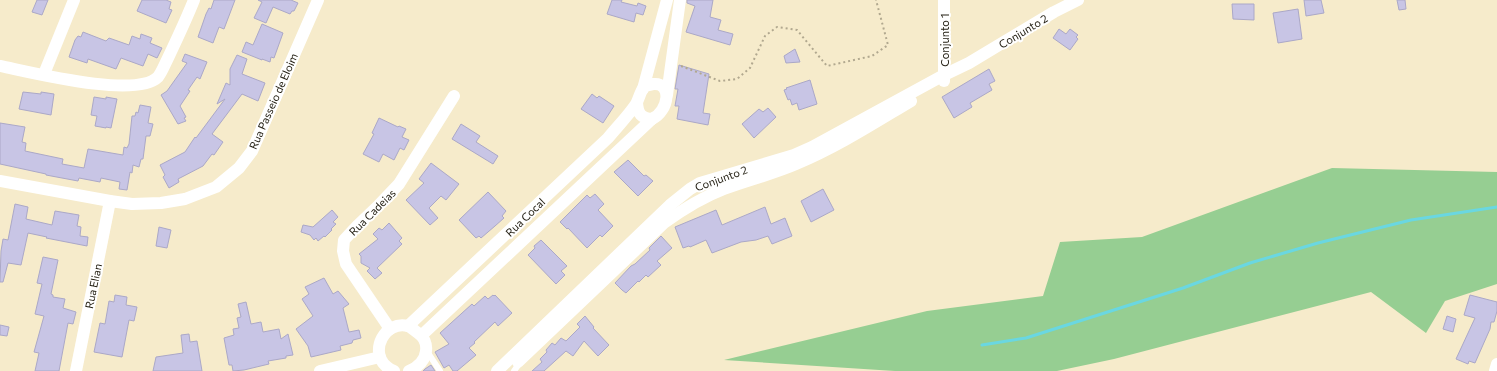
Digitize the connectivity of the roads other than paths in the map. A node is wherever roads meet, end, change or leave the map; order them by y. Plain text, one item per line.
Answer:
1 (74, 0) edge
2 (194, 0) edge
3 (318, 0) edge
4 (666, 0) edge
5 (680, 0) edge
6 (944, 0) edge
7 (1078, 0) edge
8 (0, 66) edge
9 (44, 74) junction
10 (944, 78) junction
11 (643, 88) junction
12 (666, 95) junction
13 (454, 96) dead end
14 (637, 103) junction
15 (652, 119) junction
16 (0, 182) edge
17 (110, 201) junction
18 (408, 326) junction
19 (390, 329) junction
20 (422, 336) junction
21 (426, 350) junction
22 (518, 356) junction
23 (380, 357) junction
24 (1497, 364) edge
25 (415, 370) edge
26 (76, 371) edge
27 (320, 371) edge
28 (394, 371) edge
29 (440, 371) edge
30 (498, 371) edge
31 (508, 371) edge
32 (514, 371) edge
33 (1495, 371) edge

1 - 9 street
2 - 9 street
3 - 17 street, Rua Passeio de Eloim
4 - 11 street
5 - 12 street
6 - 10 street, Conjunto 1
7 - 10 street, Conjunto 2
8 - 9 street
10 - 22 street, Conjunto 2
11 - 12 street
11 - 14 street
12 - 15 street
13 - 19 street, Rua Cadeias
14 - 15 street
14 - 18 street, Rua Cocal
15 - 20 street, Rua Cocal
16 - 17 street, Rua Passeio de Eloim
17 - 26 street, Rua Elian
18 - 19 street
18 - 20 street
19 - 23 street
20 - 21 street
21 - 25 street
21 - 29 lane
22 - 30 street, Conjunto 2
22 - 31 street, Conjunto 2
22 - 32 lane
23 - 27 street
23 - 28 street
24 - 33 street

